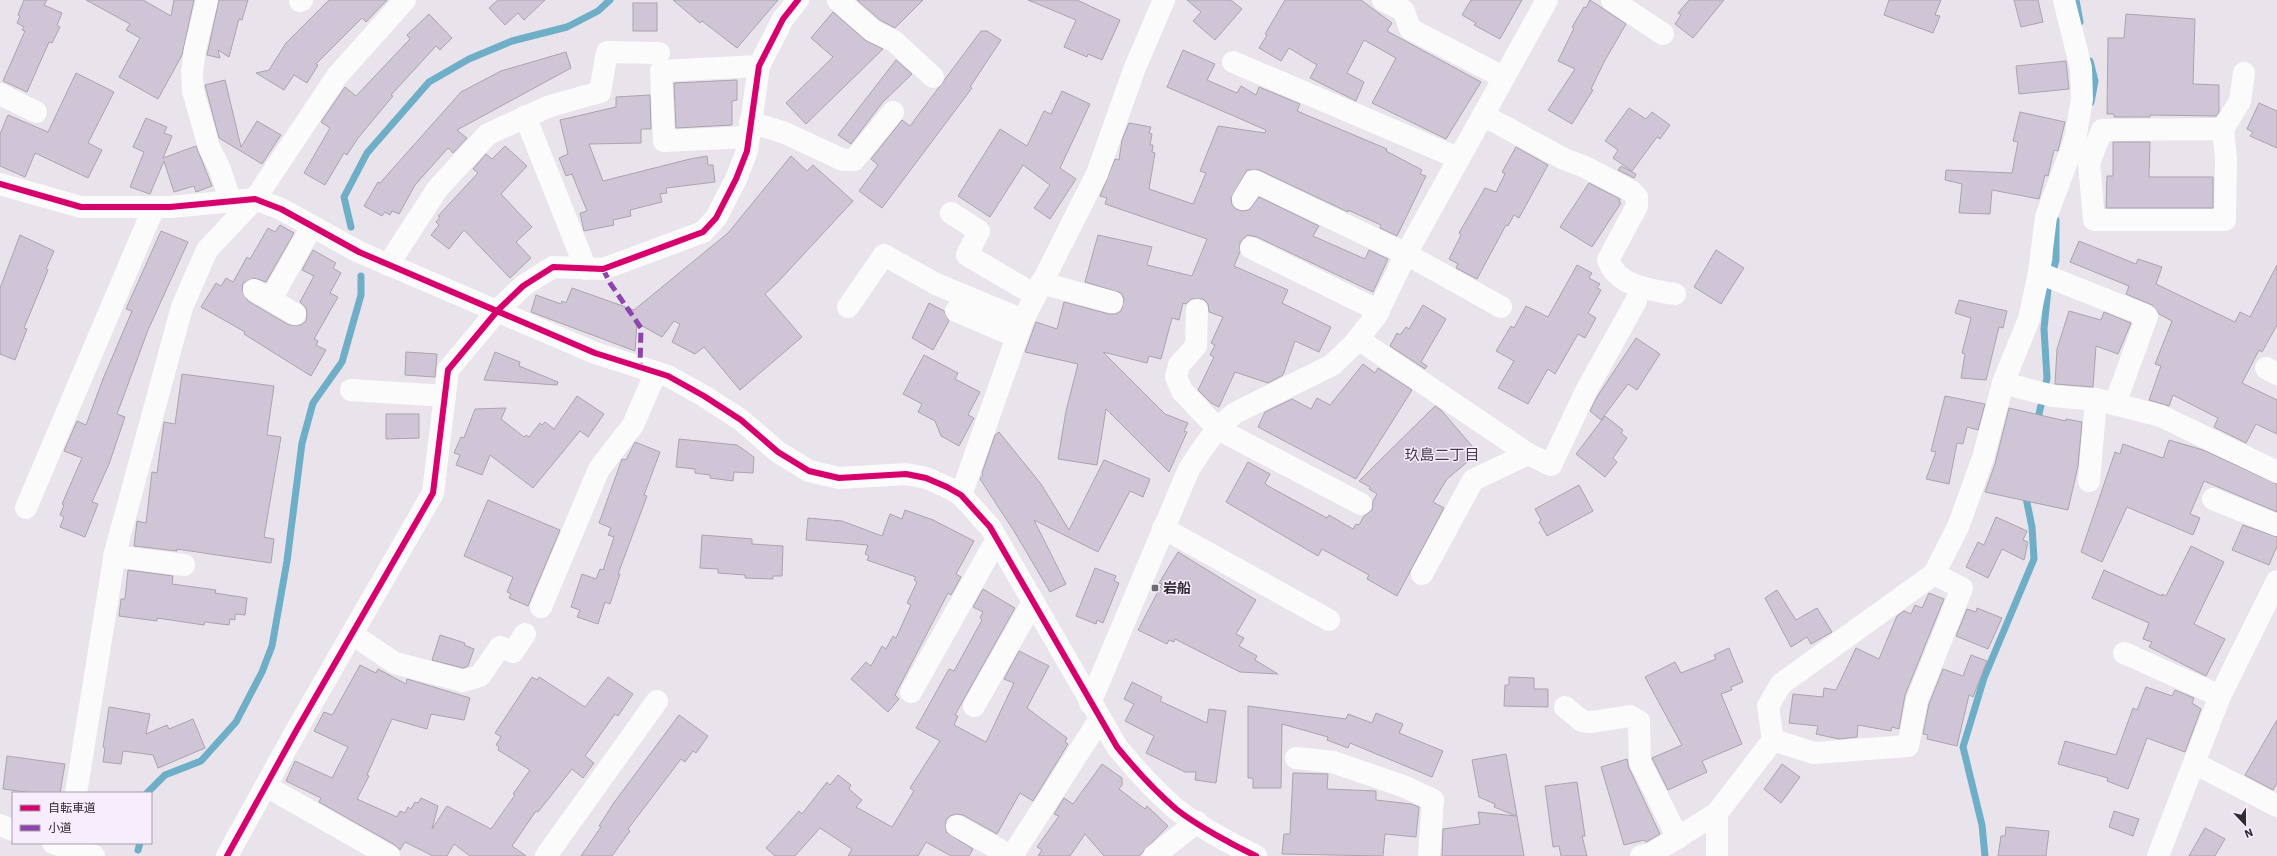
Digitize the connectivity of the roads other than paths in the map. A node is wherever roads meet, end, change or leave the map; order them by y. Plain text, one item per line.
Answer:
1 (207, 0) edge
2 (798, 0) edge
3 (838, 0) edge
4 (1164, 0) edge
5 (1383, 0) edge
6 (1547, 0) edge
7 (1612, 0) edge
8 (2064, 0) edge
9 (400, 2) edge
10 (1663, 34) dead end
11 (659, 53) dead end
12 (1233, 62) dead end
13 (759, 66) junction
14 (2244, 72) dead end
15 (933, 77) dead end
16 (1503, 77) junction
17 (0, 94) edge
18 (36, 112) dead end
19 (893, 112) dead end
20 (1483, 115) junction
21 (524, 116) junction
22 (2223, 129) junction
23 (748, 130) junction
24 (1458, 158) junction
25 (2074, 162) junction
26 (0, 184) edge
27 (256, 199) junction
28 (1243, 199) dead end
29 (231, 202) junction
30 (154, 207) junction
31 (951, 213) dead end
32 (312, 226) junction
33 (1251, 248) dead end
34 (1406, 254) junction
35 (388, 264) junction
36 (586, 269) junction
37 (2050, 278) junction
38 (1038, 289) junction
39 (1675, 294) dead end
40 (1636, 301) dead end
41 (1112, 302) dead end
42 (1501, 306) dead end
43 (848, 308) dead end
44 (498, 310) junction
45 (1197, 310) dead end
46 (956, 311) dead end
47 (1379, 311) junction
48 (295, 314) dead end
49 (1020, 328) junction
50 (1358, 339) junction
51 (656, 372) junction
52 (2003, 383) junction
53 (350, 390) dead end
54 (445, 396) junction
55 (2105, 402) junction
56 (1218, 429) junction
57 (1528, 454) junction
58 (2277, 472) edge
59 (2089, 481) dead end
60 (961, 495) junction
61 (2213, 499) dead end
62 (1361, 504) dead end
63 (26, 508) dead end
64 (2277, 525) edge
65 (1164, 528) junction
66 (997, 539) junction
67 (114, 556) junction
68 (184, 565) dead end
69 (1422, 574) dead end
70 (1934, 574) junction
71 (2277, 581) edge
72 (1033, 602) junction
73 (541, 607) dead end
74 (1329, 620) dead end
75 (352, 634) junction
76 (525, 634) dead end
77 (2124, 653) dead end
78 (911, 692) dead end
79 (2220, 696) junction
80 (657, 701) dead end
81 (974, 706) dead end
82 (1565, 707) dead end
83 (1095, 711) junction
84 (1773, 740) junction
85 (1296, 758) dead end
86 (2194, 763) junction
87 (266, 786) junction
88 (76, 792) edge
89 (2277, 806) edge
90 (1717, 813) junction
91 (1197, 822) junction
92 (0, 825) edge
93 (957, 826) dead end
94 (12, 830) edge
95 (1678, 838) junction
96 (63, 845) edge
97 (94, 856) edge
98 (227, 856) edge
99 (389, 856) edge
100 (546, 856) edge
101 (1011, 856) edge
102 (1154, 856) edge
103 (1256, 856) edge
104 (1429, 856) edge
105 (1641, 856) edge
106 (1717, 856) edge
107 (2158, 856) edge

1 - 29 street
2 - 13 street
3 - 15 street
4 - 38 street
5 - 16 street
6 - 16 street
7 - 10 street
8 - 25 street
9 - 27 street
11 - 21 street
12 - 24 street
13 - 23 street
13 - 23 street
14 - 22 street
16 - 20 street
17 - 18 street
19 - 23 street
20 - 24 street
20 - 39 street
21 - 35 street
21 - 36 street
22 - 25 street
22 - 25 street
23 - 36 street
24 - 34 street
25 - 37 street
26 - 30 street
27 - 29 street
27 - 32 street
27 - 67 street
28 - 34 street
29 - 30 street
30 - 63 street
31 - 38 street
32 - 35 street
32 - 48 street
33 - 47 street
34 - 42 street
34 - 47 street
35 - 44 street
36 - 44 street
37 - 52 street
37 - 55 street
38 - 41 street
38 - 49 street
40 - 57 street
43 - 49 street
44 - 51 street
44 - 54 street
45 - 56 street
46 - 49 street
47 - 50 street
49 - 60 street
50 - 56 street
50 - 57 street
51 - 60 street
51 - 73 street
52 - 55 street
52 - 70 street
53 - 54 street
54 - 75 street
55 - 58 street
55 - 59 street
56 - 62 street
56 - 65 street
57 - 69 street
60 - 66 street
61 - 64 street
65 - 74 street
65 - 83 street
66 - 72 street
66 - 78 street
67 - 68 street
67 - 88 street
70 - 84 street
70 - 84 street
71 - 79 street
72 - 81 street
72 - 83 street
75 - 76 street
75 - 87 street
77 - 79 street
79 - 86 street
80 - 100 street
82 - 95 street
83 - 91 street
83 - 101 street
84 - 90 street
85 - 104 street
86 - 89 street
86 - 107 street
87 - 98 street
87 - 99 street
90 - 95 street
90 - 106 street
91 - 102 street
91 - 103 street
92 - 94 street
93 - 101 street
95 - 105 street
96 - 97 street

